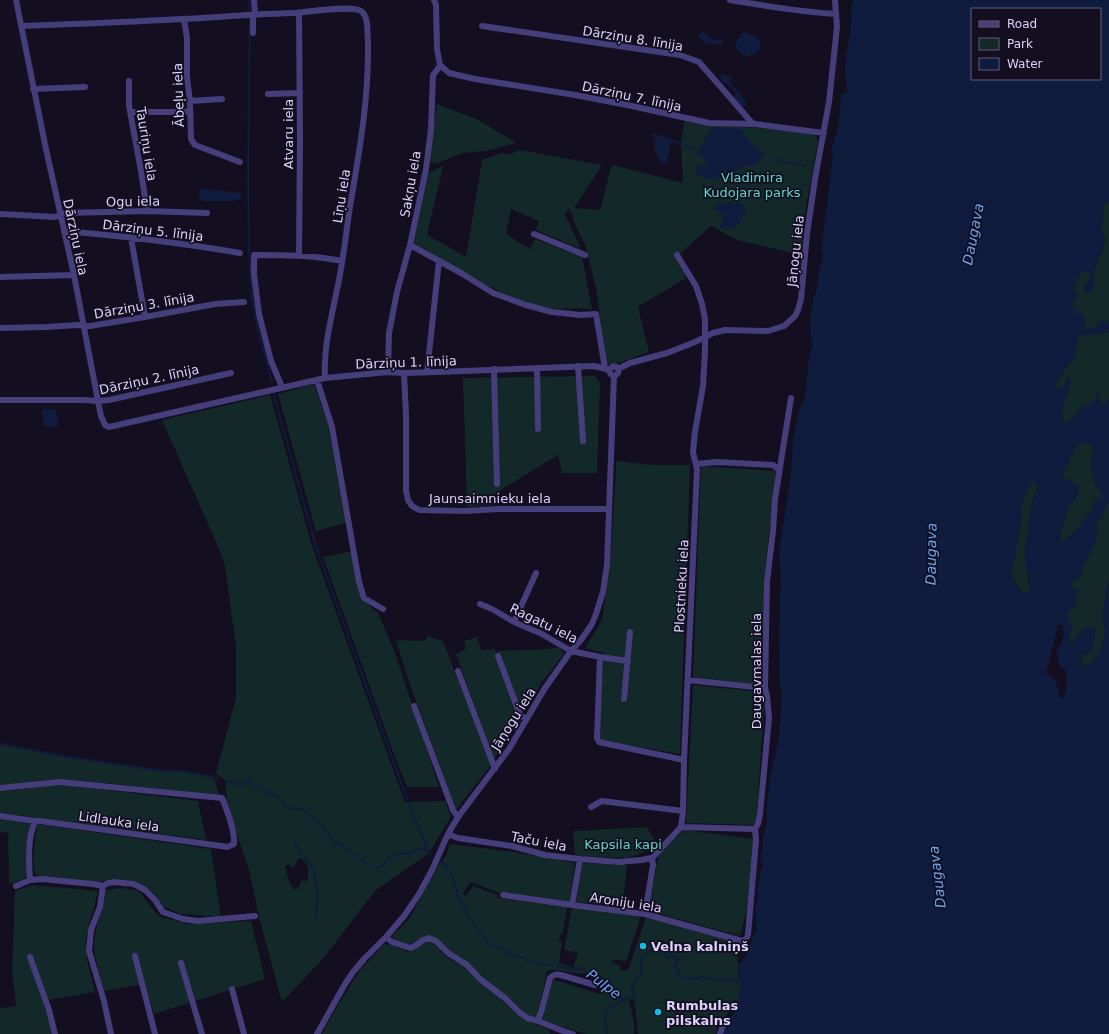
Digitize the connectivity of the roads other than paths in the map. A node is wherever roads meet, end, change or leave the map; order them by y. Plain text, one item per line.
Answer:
1 (16, 0) edge
2 (254, 0) edge
3 (434, 0) edge
4 (730, 0) edge
5 (835, 0) edge
6 (299, 13) junction
7 (254, 14) junction
8 (836, 14) junction
9 (184, 19) junction
10 (21, 26) junction
11 (482, 26) dead end
12 (253, 34) dead end
13 (440, 65) junction
14 (129, 81) dead end
15 (86, 87) dead end
16 (33, 89) junction
17 (300, 93) junction
18 (268, 94) dead end
19 (222, 99) dead end
20 (190, 101) junction
21 (190, 111) junction
22 (130, 112) junction
23 (753, 124) junction
24 (824, 133) junction
25 (240, 162) dead end
26 (146, 211) junction
27 (207, 213) dead end
28 (0, 214) edge
29 (61, 215) junction
30 (64, 231) junction
31 (534, 234) dead end
32 (131, 238) junction
33 (410, 245) junction
34 (240, 253) dead end
35 (298, 255) junction
36 (585, 255) dead end
37 (677, 255) dead end
38 (342, 261) junction
39 (439, 261) junction
40 (74, 275) junction
41 (0, 277) edge
42 (244, 302) dead end
43 (146, 317) junction
44 (83, 325) junction
45 (0, 328) edge
46 (705, 337) junction
47 (578, 366) junction
48 (537, 368) junction
49 (607, 369) junction
50 (618, 369) junction
51 (494, 370) junction
52 (388, 372) junction
53 (427, 372) junction
54 (231, 373) dead end
55 (404, 373) junction
56 (614, 376) junction
57 (325, 378) junction
58 (317, 380) junction
59 (282, 387) junction
60 (791, 398) dead end
61 (0, 400) edge
62 (98, 401) junction
63 (158, 415) joint
64 (538, 429) dead end
65 (583, 441) dead end
66 (696, 464) junction
67 (779, 470) junction
68 (497, 484) dead end
69 (609, 509) junction
70 (536, 573) dead end
71 (480, 604) dead end
72 (382, 609) dead end
73 (514, 622) junction
74 (630, 632) dead end
75 (571, 651) junction
76 (498, 656) dead end
77 (600, 658) junction
78 (628, 661) junction
79 (458, 671) dead end
80 (688, 680) junction
81 (765, 688) junction
82 (624, 699) dead end
83 (414, 706) dead end
84 (526, 719) junction
85 (684, 760) junction
86 (494, 769) junction
87 (0, 788) edge
88 (591, 806) dead end
89 (683, 811) junction
90 (0, 816) edge
91 (458, 817) junction
92 (35, 821) junction
93 (681, 827) junction
94 (755, 829) junction
95 (448, 834) junction
96 (652, 858) junction
97 (580, 859) junction
98 (30, 880) junction
99 (16, 886) dead end
100 (103, 886) junction
101 (503, 895) dead end
102 (572, 905) junction
103 (645, 914) junction
104 (254, 916) dead end
105 (386, 937) junction
106 (742, 941) joint
107 (135, 956) dead end
108 (30, 957) dead end
109 (181, 963) dead end
110 (595, 985) dead end
111 (232, 989) dead end
112 (538, 1021) junction
113 (724, 1022) dead end
114 (552, 1031) edge
115 (55, 1034) edge
116 (111, 1034) edge
117 (155, 1034) edge
118 (202, 1034) edge
119 (244, 1034) edge
120 (317, 1034) edge
121 (573, 1034) edge
122 (720, 1034) edge

1 - 10 street, Dārziņu iela
2 - 7 street
3 - 13 street
4 - 8 street
5 - 8 street, Jāņogu iela
6 - 7 street
6 - 17 street, Atvaru iela
6 - 38 street, Līņu iela
7 - 9 street
7 - 12 street
8 - 24 street, Jāņogu iela
9 - 10 street
9 - 20 street, Ābeļu iela
10 - 16 street, Dārziņu iela
11 - 23 street, Dārziņu 8. līnija
13 - 23 street, Dārziņu 7. līnija
13 - 33 street, Sakņu iela
14 - 22 street, Tauriņu iela
15 - 16 street
16 - 29 street, Dārziņu iela
17 - 18 street
17 - 35 street, Atvaru iela
19 - 20 street
20 - 21 street, Ābeļu iela
21 - 22 street
21 - 25 street, Ābeļu iela
22 - 26 street, Tauriņu iela
23 - 24 street, Dārziņu 7. līnija
24 - 46 street, Jāņogu iela
26 - 27 street, Ogu iela
26 - 29 street, Ogu iela
28 - 29 street
29 - 30 street, Dārziņu iela
30 - 32 street, Dārziņu 5. līnija
30 - 40 street, Dārziņu iela
31 - 36 street
32 - 34 street, Dārziņu 5. līnija
32 - 43 street
33 - 39 street
33 - 52 street, Sakņu iela
35 - 38 street
35 - 59 street
37 - 46 street, Plostnieku iela
38 - 57 street, Līņu iela
39 - 49 street
39 - 53 street
40 - 41 street
40 - 44 street, Dārziņu iela
42 - 43 street, Dārziņu 3. līnija
43 - 44 street, Dārziņu 3. līnija
44 - 45 street, Dārziņu 3. līnija
44 - 62 street, Dārziņu iela
46 - 50 street, Jāņogu iela
46 - 66 street, Plostnieku iela
47 - 48 street, Dārziņu 1. līnija
47 - 49 street, Dārziņu 1. līnija
47 - 65 street
48 - 51 street, Dārziņu 1. līnija
48 - 64 street
49 - 50 street, Jāņogu iela
49 - 56 street
50 - 56 street, Jāņogu iela
51 - 53 street, Dārziņu 1. līnija
51 - 68 street
52 - 55 street, Dārziņu 1. līnija
52 - 57 street, Dārziņu 1. līnija
53 - 55 street, Dārziņu 1. līnija
54 - 62 street, Dārziņu 2. līnija
55 - 69 street, Jaunsaimnieku iela
56 - 69 street, Jāņogu iela
57 - 58 street, Dārziņu 1. līnija
58 - 59 street, Dārziņu 1. līnija
58 - 72 street
59 - 63 street, Dārziņu 1. līnija
60 - 67 street, Daugavmalas iela
61 - 62 street, Dārziņu 2. līnija
62 - 63 street, Dārziņu iela
66 - 67 street
66 - 80 street, Plostnieku iela
67 - 81 street, Daugavmalas iela
69 - 75 street, Jāņogu iela
70 - 73 street
71 - 73 street, Ragatu iela
73 - 75 street, Ragatu iela
74 - 78 street
75 - 77 street, Ragatu iela
75 - 84 street, Jāņogu iela
76 - 84 street
77 - 78 street, Ragatu iela
77 - 85 street
78 - 82 street
79 - 86 street
80 - 81 street
80 - 85 street, Plostnieku iela
81 - 94 street, Daugavmalas iela
83 - 91 street
84 - 86 street, Jāņogu iela
85 - 89 street, Plostnieku iela
86 - 91 street, Jāņogu iela
87 - 92 street, Lidlauka iela
88 - 89 street
89 - 93 street, Plostnieku iela
90 - 92 street, Lidlauka iela
91 - 95 street, Jāņogu iela
92 - 98 street
93 - 94 street
93 - 96 street
94 - 106 street, Daugavmalas iela
95 - 97 street, Taču iela
95 - 105 street, Jāņogu iela
96 - 97 street, Taču iela
96 - 103 street
97 - 102 street
98 - 99 street
98 - 100 street
100 - 104 street
100 - 116 street
101 - 102 street, Aroniju iela
102 - 103 street, Aroniju iela
103 - 106 street, Aroniju iela
105 - 112 street
105 - 120 street, Jāņogu iela
107 - 117 street
108 - 115 street
109 - 118 street
110 - 112 street
111 - 119 street
112 - 114 street
113 - 122 street
114 - 121 street

